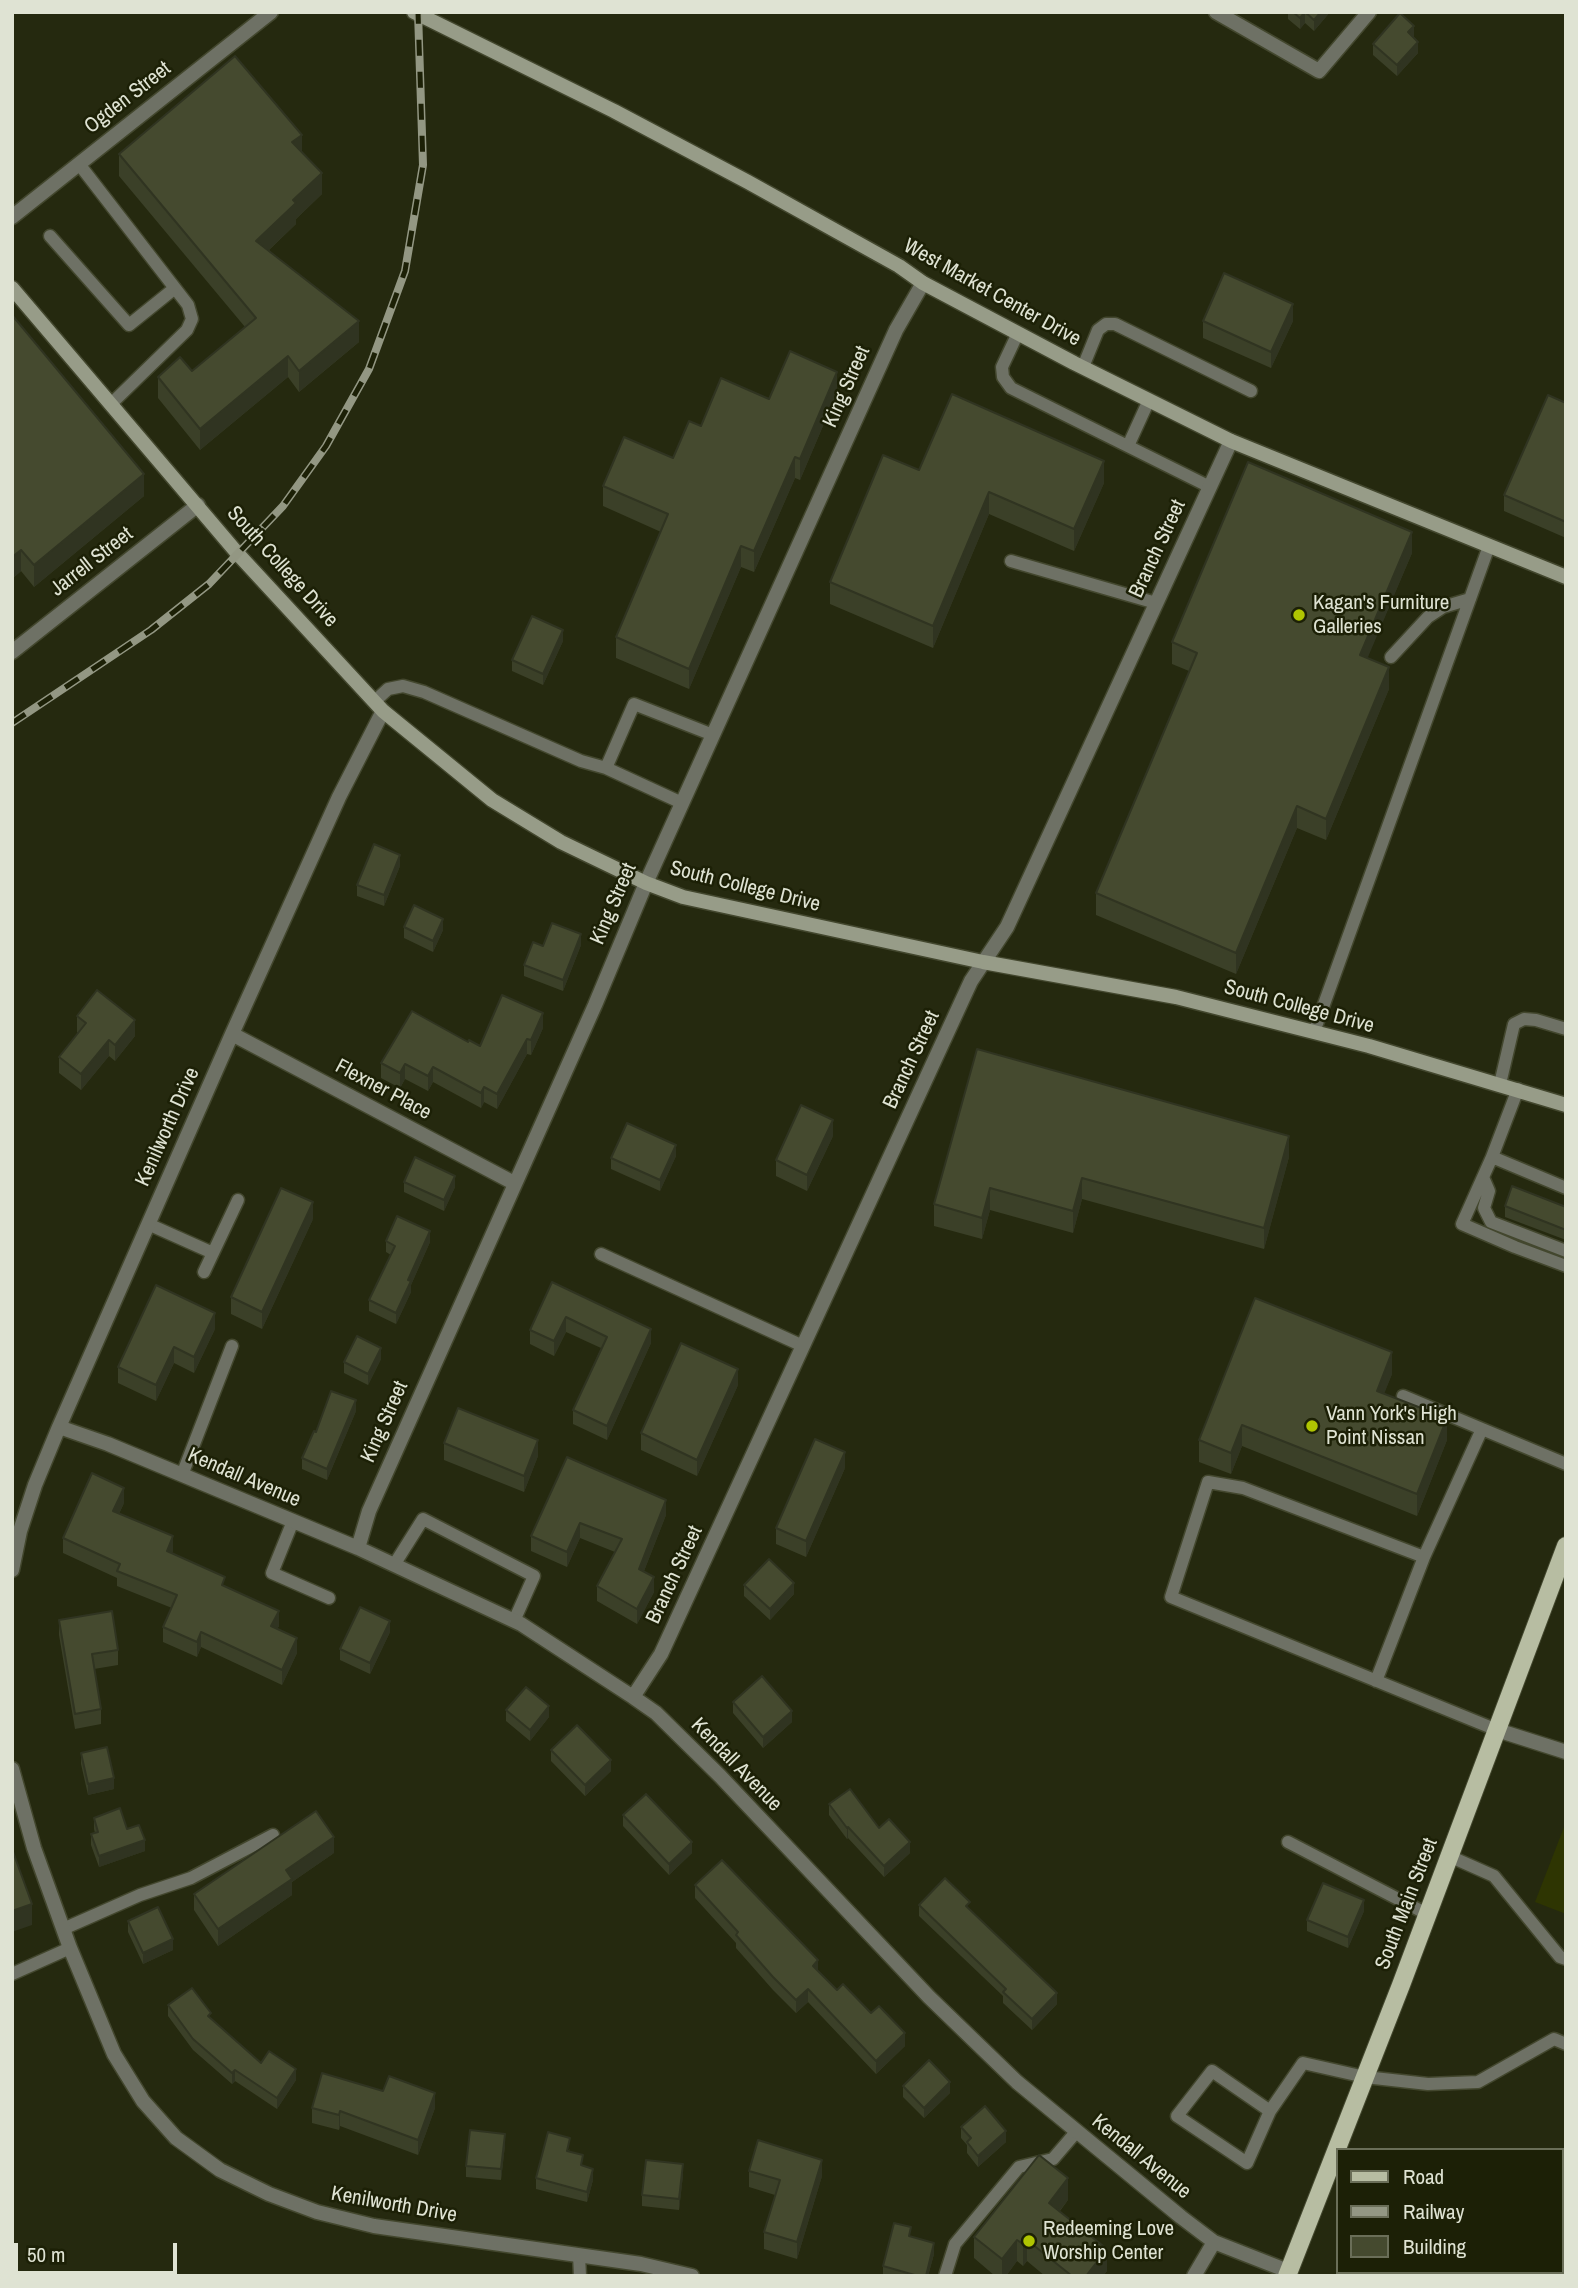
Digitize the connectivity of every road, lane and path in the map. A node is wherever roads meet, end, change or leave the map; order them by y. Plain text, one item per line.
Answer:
1 (271, 12) edge
2 (414, 12) edge
3 (1216, 12) edge
4 (1369, 12) edge
5 (79, 164) junction
6 (12, 217) edge
7 (50, 236) dead end
8 (923, 283) junction
9 (12, 288) edge
10 (175, 288) junction
11 (1018, 333) junction
12 (1083, 368) junction
13 (1251, 391) dead end
14 (1149, 400) junction
15 (111, 404) junction
16 (1231, 441) junction
17 (1128, 446) junction
18 (1210, 487) junction
19 (198, 505) junction
20 (1489, 546) junction
21 (1011, 561) dead end
22 (1566, 577) edge
23 (1470, 600) junction
24 (1156, 603) junction
25 (12, 652) edge
26 (1391, 657) dead end
27 (379, 706) junction
28 (713, 735) junction
29 (606, 768) junction
30 (682, 803) junction
31 (646, 883) junction
32 (983, 962) junction
33 (1566, 1028) edge
34 (1314, 1032) junction
35 (232, 1034) junction
36 (1500, 1084) junction
37 (1518, 1089) junction
38 (1566, 1105) edge
39 (1492, 1157) junction
40 (1483, 1177) junction
41 (514, 1183) junction
42 (1566, 1188) edge
43 (238, 1200) dead end
44 (148, 1224) junction
45 (1566, 1251) edge
46 (213, 1253) junction
47 (601, 1254) dead end
48 (1566, 1266) edge
49 (204, 1272) dead end
50 (232, 1346) dead end
51 (803, 1346) junction
52 (1403, 1396) dead end
53 (59, 1427) junction
54 (1482, 1429) junction
55 (1566, 1464) edge
56 (181, 1475) junction
57 (293, 1521) junction
58 (1566, 1546) edge
59 (358, 1548) junction
60 (1424, 1558) junction
61 (394, 1565) junction
62 (12, 1570) edge
63 (329, 1598) dead end
64 (514, 1621) junction
65 (1376, 1682) junction
66 (633, 1697) junction
67 (1497, 1730) junction
68 (1566, 1752) edge
69 (12, 1769) edge
70 (273, 1836) dead end
71 (1288, 1842) dead end
72 (1449, 1856) junction
73 (1427, 1914) junction
74 (63, 1930) junction
75 (69, 1948) junction
76 (1566, 1959) edge
77 (12, 1974) edge
78 (1566, 2043) edge
79 (1365, 2077) junction
80 (1270, 2111) junction
81 (1077, 2131) junction
82 (1337, 2148) edge
83 (1336, 2150) edge
84 (1214, 2242) junction
85 (579, 2255) junction
86 (1287, 2273) edge
87 (580, 2276) edge
88 (692, 2276) edge
89 (945, 2276) edge
90 (1194, 2276) edge

1 - 5 street, Ogden Street
2 - 8 main road, West Market Center Drive
3 - 4 street
5 - 6 street, Ogden Street
5 - 10 lane
7 - 10 lane
8 - 11 main road, West Market Center Drive
8 - 28 street, King Street
9 - 15 main road, South College Drive
10 - 15 lane
11 - 12 main road, West Market Center Drive
11 - 17 lane
12 - 13 lane
12 - 14 main road, West Market Center Drive
14 - 16 main road, West Market Center Drive
14 - 17 lane
15 - 19 main road, South College Drive
16 - 18 street, Branch Street
16 - 20 main road, West Market Center Drive
17 - 18 lane
18 - 24 street, Branch Street
19 - 25 street, Jarrell Street
19 - 27 main road, South College Drive
20 - 22 main road, West Market Center Drive
20 - 23 lane
21 - 24 lane
23 - 26 lane
23 - 34 lane
24 - 32 street, Branch Street
27 - 29 lane
27 - 31 main road, South College Drive
27 - 35 street, Kenilworth Drive
28 - 29 lane
28 - 30 street, King Street
29 - 30 lane
30 - 31 street, King Street
31 - 32 main road, South College Drive
31 - 41 street, King Street
32 - 34 main road, South College Drive
32 - 51 street, Branch Street
33 - 36 lane
34 - 36 main road, South College Drive
35 - 41 street, Flexner Place
35 - 44 street, Kenilworth Drive
36 - 37 main road, South College Drive
37 - 38 main road, South College Drive
37 - 39 lane
39 - 40 lane
39 - 42 lane
40 - 45 lane
40 - 48 lane
41 - 59 street, King Street
43 - 46 lane
44 - 46 lane
44 - 53 street, Kenilworth Drive
46 - 49 lane
47 - 51 lane
50 - 56 lane
51 - 66 street, Branch Street
52 - 54 lane
53 - 56 street, Kendall Avenue
53 - 62 street, Kenilworth Drive
54 - 55 lane
54 - 60 lane
56 - 57 street, Kendall Avenue
57 - 59 street, Kendall Avenue
57 - 63 lane
58 - 67 main road, South Main Street
59 - 61 street, Kendall Avenue
60 - 65 lane
60 - 65 lane
61 - 64 street, Kendall Avenue
61 - 64 lane
64 - 66 street, Kendall Avenue
65 - 67 lane
66 - 81 street, Kendall Avenue
67 - 68 street
67 - 72 main road, South Main Street
69 - 74 street, Kenilworth Drive
70 - 74 lane
71 - 73 lane
72 - 73 main road, South Main Street
72 - 76 lane
73 - 79 main road, South Main Street
74 - 75 street, Kenilworth Drive
75 - 77 lane
75 - 85 street, Kenilworth Drive
78 - 79 lane
79 - 80 lane
79 - 82 main road, South Main Street
80 - 80 lane
81 - 84 street, Kendall Avenue
81 - 89 lane
83 - 86 main road, South Main Street
84 - 86 street, Kendall Avenue
84 - 90 street
85 - 87 lane
85 - 88 street, Kenilworth Drive

